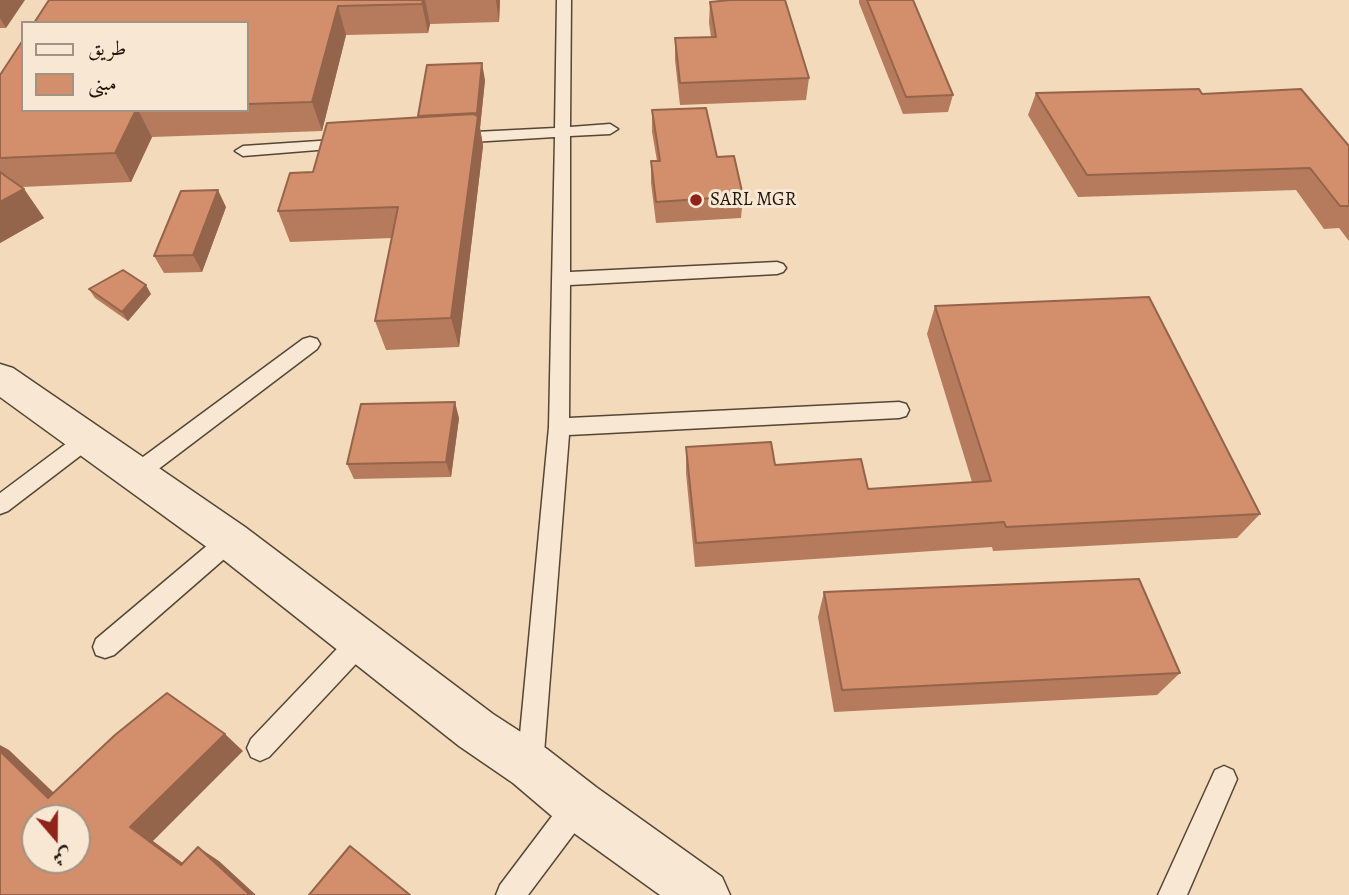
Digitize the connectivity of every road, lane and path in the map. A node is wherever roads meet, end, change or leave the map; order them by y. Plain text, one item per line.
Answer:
1 (564, 0) edge
2 (610, 129) dead end
3 (563, 132) junction
4 (438, 139) edge
5 (368, 143) edge
6 (243, 150) dead end
7 (776, 268) dead end
8 (561, 279) junction
9 (310, 344) dead end
10 (4, 387) edge
11 (900, 410) dead end
12 (559, 427) junction
13 (86, 440) junction
14 (136, 474) junction
15 (0, 505) edge
16 (230, 540) junction
17 (360, 642) junction
18 (105, 647) dead end
19 (260, 748) dead end
20 (530, 765) junction
21 (1224, 779) dead end
22 (578, 804) junction
23 (510, 895) edge
24 (704, 895) edge
25 (1172, 895) edge

1 - 3 lane
2 - 3 lane
3 - 4 lane
3 - 8 lane
5 - 6 lane
7 - 8 lane
8 - 12 lane
9 - 14 lane
10 - 13 street
11 - 12 lane
12 - 20 lane
13 - 14 street
13 - 15 lane
14 - 16 street
16 - 17 street
16 - 18 lane
17 - 19 lane
17 - 20 street
20 - 22 street
21 - 25 lane
22 - 23 lane
22 - 24 street

